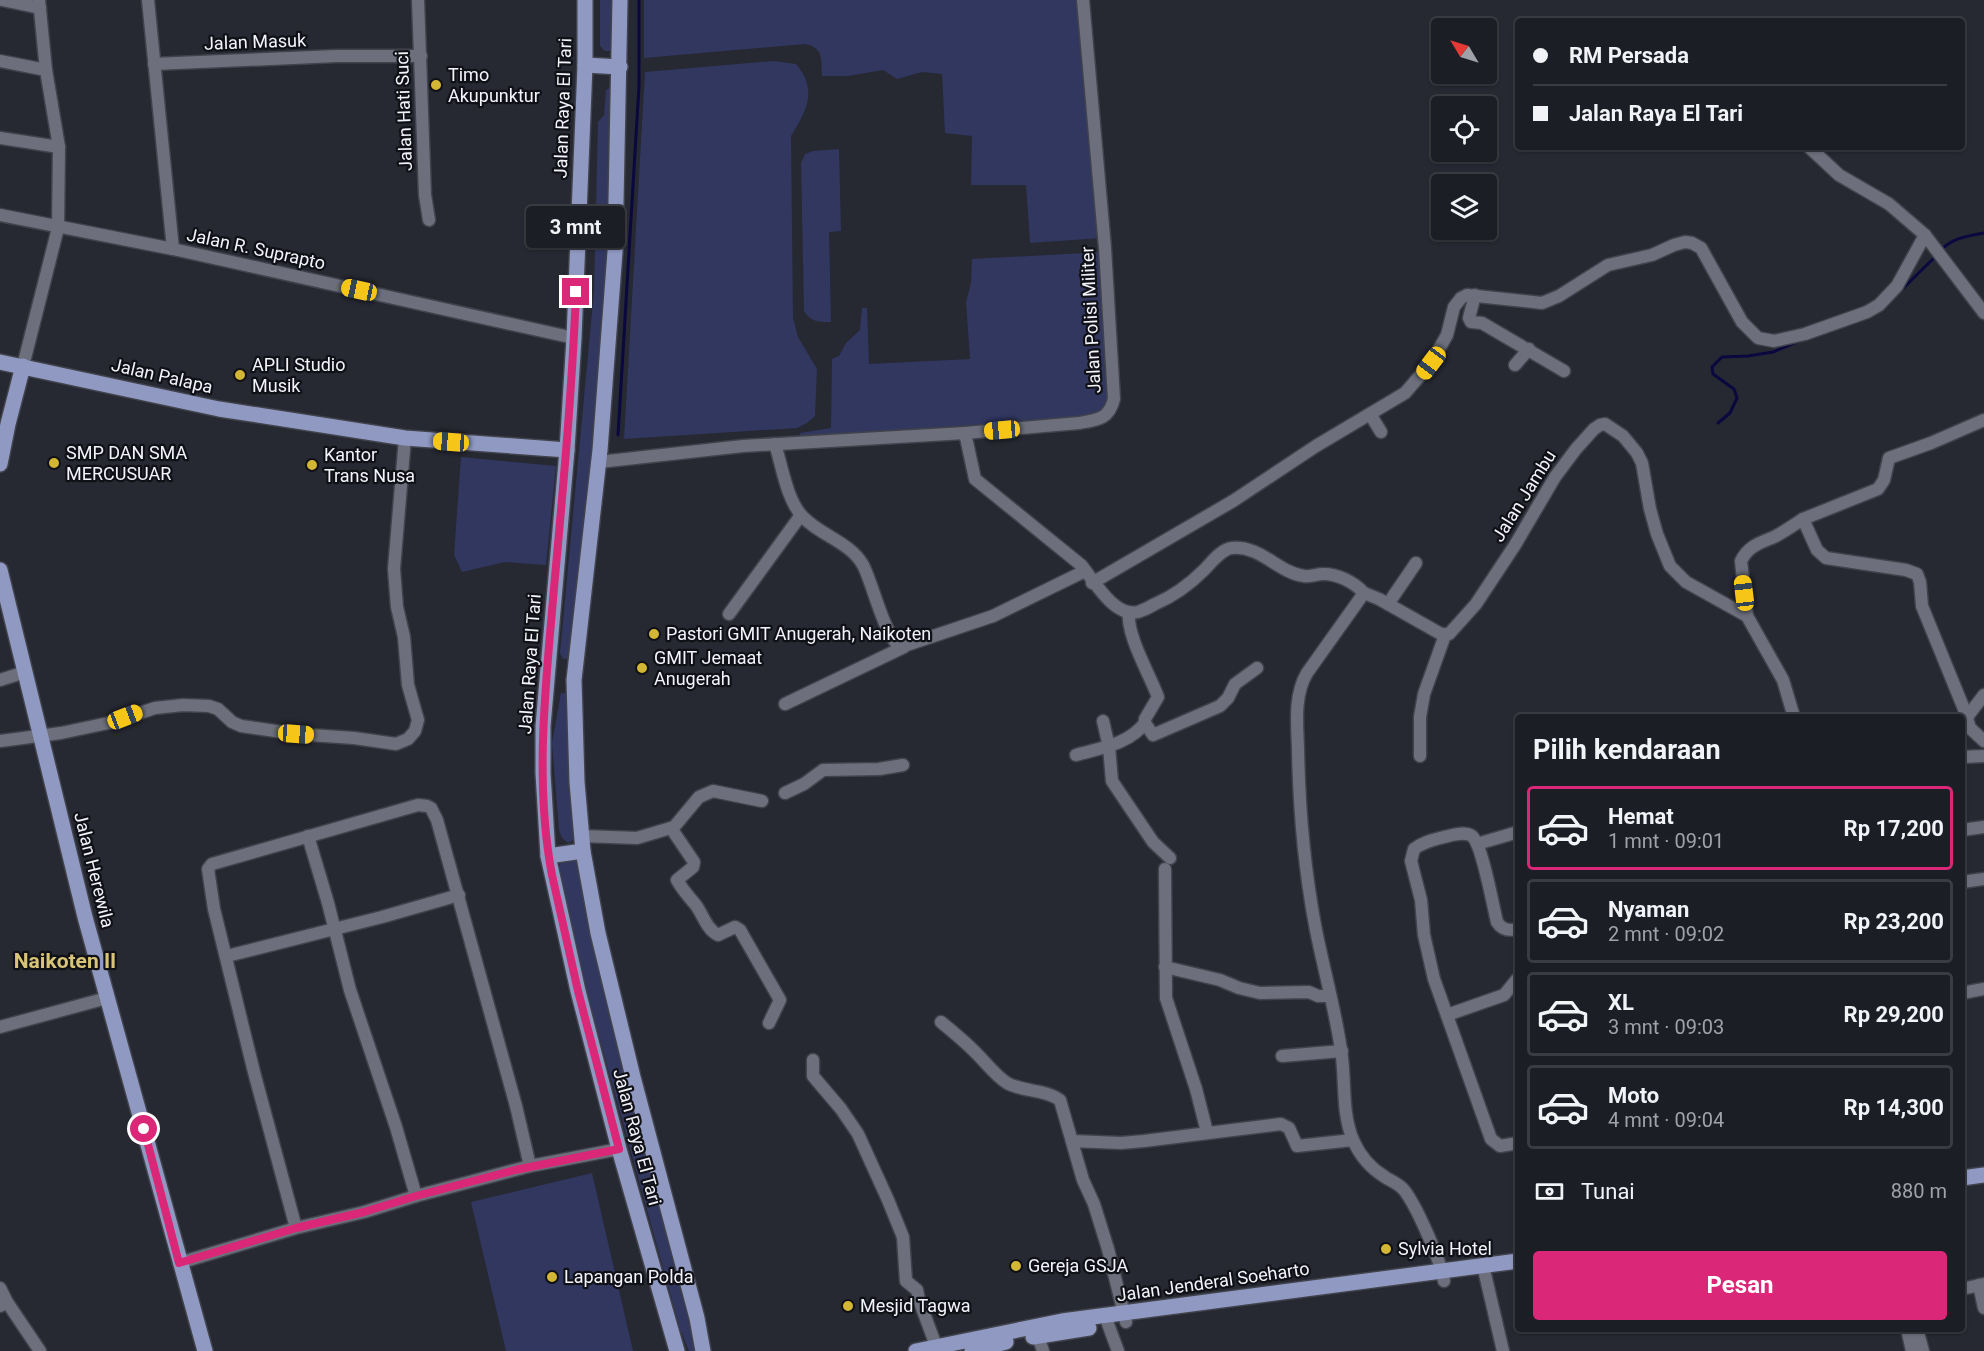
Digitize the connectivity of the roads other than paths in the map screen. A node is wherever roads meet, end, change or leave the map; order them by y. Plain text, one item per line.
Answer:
1 (2, 0) edge
2 (148, 0) edge
3 (418, 0) edge
4 (585, 0) edge
5 (620, 0) edge
6 (1083, 0) edge
7 (40, 4) edge
8 (421, 56) junction
9 (0, 61) edge
10 (154, 64) junction
11 (585, 66) junction
12 (620, 67) junction
13 (46, 70) junction
14 (0, 138) edge
15 (59, 147) junction
16 (1812, 150) edge
17 (0, 215) edge
18 (429, 219) dead end
19 (58, 228) junction
20 (1925, 235) junction
21 (173, 249) junction
22 (1475, 295) junction
23 (1984, 313) edge
24 (574, 338) junction
25 (1529, 349) junction
26 (0, 362) edge
27 (1515, 365) dead end
28 (23, 366) junction
29 (1564, 371) dead end
30 (1370, 414) junction
31 (1984, 420) edge
32 (1381, 432) dead end
33 (965, 433) junction
34 (405, 438) junction
35 (775, 444) junction
36 (567, 450) junction
37 (599, 462) junction
38 (0, 464) edge
39 (801, 515) junction
40 (1803, 519) junction
41 (1416, 563) dead end
42 (0, 570) edge
43 (1085, 571) junction
44 (0, 575) edge
45 (1092, 583) junction
46 (1364, 593) junction
47 (1388, 604) junction
48 (1129, 612) junction
49 (729, 614) dead end
50 (1747, 616) junction
51 (1445, 635) junction
52 (904, 647) junction
53 (1257, 668) dead end
54 (26, 672) junction
55 (546, 679) junction
56 (0, 680) edge
57 (574, 680) junction
58 (1984, 695) edge
59 (785, 704) dead end
60 (1793, 714) edge
61 (1967, 717) junction
62 (1103, 721) dead end
63 (1145, 723) junction
64 (40, 734) junction
65 (0, 741) edge
66 (1984, 741) edge
67 (1109, 750) junction
68 (1076, 755) dead end
69 (1420, 756) dead end
70 (1984, 756) edge
71 (1965, 758) edge
72 (903, 765) dead end
73 (785, 793) dead end
74 (762, 801) dead end
75 (1984, 827) edge
76 (671, 828) junction
77 (1965, 830) edge
78 (1515, 833) edge
79 (308, 836) junction
80 (583, 844) junction
81 (1477, 844) junction
82 (548, 856) junction
83 (1984, 879) edge
84 (1965, 882) edge
85 (459, 895) junction
86 (334, 929) junction
87 (1515, 929) edge
88 (227, 956) junction
89 (1165, 967) junction
90 (1515, 982) edge
91 (1984, 989) edge
92 (1965, 992) edge
93 (1330, 996) junction
94 (107, 998) junction
95 (1447, 1015) junction
96 (941, 1022) dead end
97 (769, 1023) dead end
98 (0, 1027) edge
99 (1342, 1051) junction
100 (1282, 1056) dead end
101 (813, 1060) dead end
102 (1207, 1132) junction
103 (1353, 1140) junction
104 (1072, 1141) junction
105 (1515, 1144) edge
106 (619, 1149) junction
107 (530, 1166) junction
108 (1984, 1175) edge
109 (1965, 1178) edge
110 (416, 1196) junction
111 (296, 1228) junction
112 (1515, 1262) edge
113 (179, 1263) junction
114 (1515, 1269) edge
115 (1485, 1274) junction
116 (1443, 1276) junction
117 (1982, 1285) edge
118 (0, 1288) edge
119 (1965, 1288) edge
120 (4, 1304) edge
121 (1984, 1308) edge
122 (697, 1318) junction
123 (1125, 1318) junction
124 (1108, 1320) junction
125 (667, 1322) junction
126 (1908, 1332) edge
127 (1918, 1332) edge
128 (1038, 1336) junction
129 (937, 1349) edge
130 (40, 1351) edge
131 (205, 1351) edge
132 (671, 1351) edge
133 (677, 1351) edge
134 (703, 1351) edge
135 (708, 1351) edge
136 (915, 1351) edge
137 (972, 1351) edge
138 (1043, 1351) edge
139 (1118, 1351) edge
140 (1503, 1351) edge
141 (1912, 1351) edge
142 (1923, 1351) edge

1 - 7 street
2 - 10 street
3 - 8 street, Jalan Hati Suci
4 - 11 main road, Jalan Raya El Tari
5 - 12 main road, Jalan Raya El Tari
6 - 33 street, Jalan Polisi Militer
7 - 13 street
8 - 10 street, Jalan Masuk
8 - 18 street, Jalan Hati Suci
9 - 13 street
10 - 21 street
11 - 12 main road
11 - 24 main road, Jalan Raya El Tari
12 - 37 main road, Jalan Raya El Tari
13 - 15 street
14 - 15 street
15 - 19 street
16 - 20 street
17 - 19 street, Jalan R. Suprapto
19 - 21 street, Jalan R. Suprapto
19 - 28 street
20 - 22 street
20 - 23 street
21 - 24 street, Jalan R. Suprapto
22 - 25 street
22 - 30 street
24 - 36 main road, Jalan Raya El Tari
25 - 27 street
25 - 29 street
26 - 28 main road, Jalan Palapa
28 - 34 main road, Jalan Palapa
28 - 38 main road
30 - 32 street
30 - 45 street
31 - 40 street
33 - 35 street, Jalan Polisi Militer
33 - 43 street
34 - 36 main road, Jalan Palapa
34 - 64 street
35 - 37 street, Jalan Polisi Militer
35 - 39 street
36 - 55 main road, Jalan Raya El Tari
37 - 57 main road, Jalan Raya El Tari
39 - 49 street
39 - 52 street
40 - 50 street
40 - 61 street
41 - 47 street
42 - 44 main road, Jalan Herewila
43 - 45 street
43 - 52 street
44 - 54 main road, Jalan Herewila
45 - 48 street
46 - 47 street
46 - 48 street
46 - 93 street
47 - 51 street
48 - 63 street
50 - 51 street, Jalan Jambu
50 - 60 street
51 - 69 street
52 - 59 street
53 - 63 street
54 - 56 street
54 - 64 main road, Jalan Herewila
55 - 57 main road
55 - 82 main road, Jalan Raya El Tari
57 - 80 main road, Jalan Raya El Tari
58 - 61 street
61 - 66 street
62 - 67 street
63 - 67 street
64 - 65 street
64 - 94 main road, Jalan Herewila
67 - 68 street
67 - 89 street
70 - 71 street
72 - 73 street
74 - 76 street
75 - 77 street
76 - 80 street
76 - 97 street
78 - 81 street
79 - 85 street
79 - 86 street
79 - 88 street
80 - 82 main road
80 - 122 main road, Jalan Raya El Tari
81 - 87 street
81 - 95 street
82 - 106 main road, Jalan Raya El Tari
83 - 84 street
85 - 86 street
85 - 107 street
86 - 88 street
86 - 110 street
88 - 111 street
89 - 93 street
89 - 102 street
90 - 95 street
91 - 92 street
93 - 99 street
94 - 98 street
94 - 113 main road, Jalan Herewila
95 - 105 street
96 - 104 street
99 - 100 street
99 - 103 street
101 - 129 street
102 - 103 street
102 - 104 street
103 - 116 street
104 - 123 street
106 - 107 street
106 - 125 main road, Jalan Raya El Tari
107 - 110 street
108 - 109 main road
110 - 111 street
111 - 113 street
112 - 116 main road, Jalan Jenderal Soeharto
113 - 131 main road, Jalan Herewila
114 - 115 main road, Jalan Jenderal Soeharto
115 - 116 main road, Jalan Jenderal Soeharto
115 - 140 street
116 - 123 main road, Jalan Jenderal Soeharto
117 - 119 street
117 - 121 street
118 - 120 street
120 - 130 street
122 - 134 main road, Jalan Raya El Tari
122 - 135 main road
123 - 124 main road, Jalan Jenderal Soeharto
124 - 128 main road, Jalan Jenderal Soeharto
124 - 129 main road, Jalan Jenderal Soeharto
124 - 139 street
125 - 132 main road
125 - 133 main road, Jalan Raya El Tari
126 - 141 street
127 - 142 street
128 - 137 main road, Jalan Jenderal Soeharto
128 - 138 street
129 - 136 main road, Jalan Jenderal Soeharto

